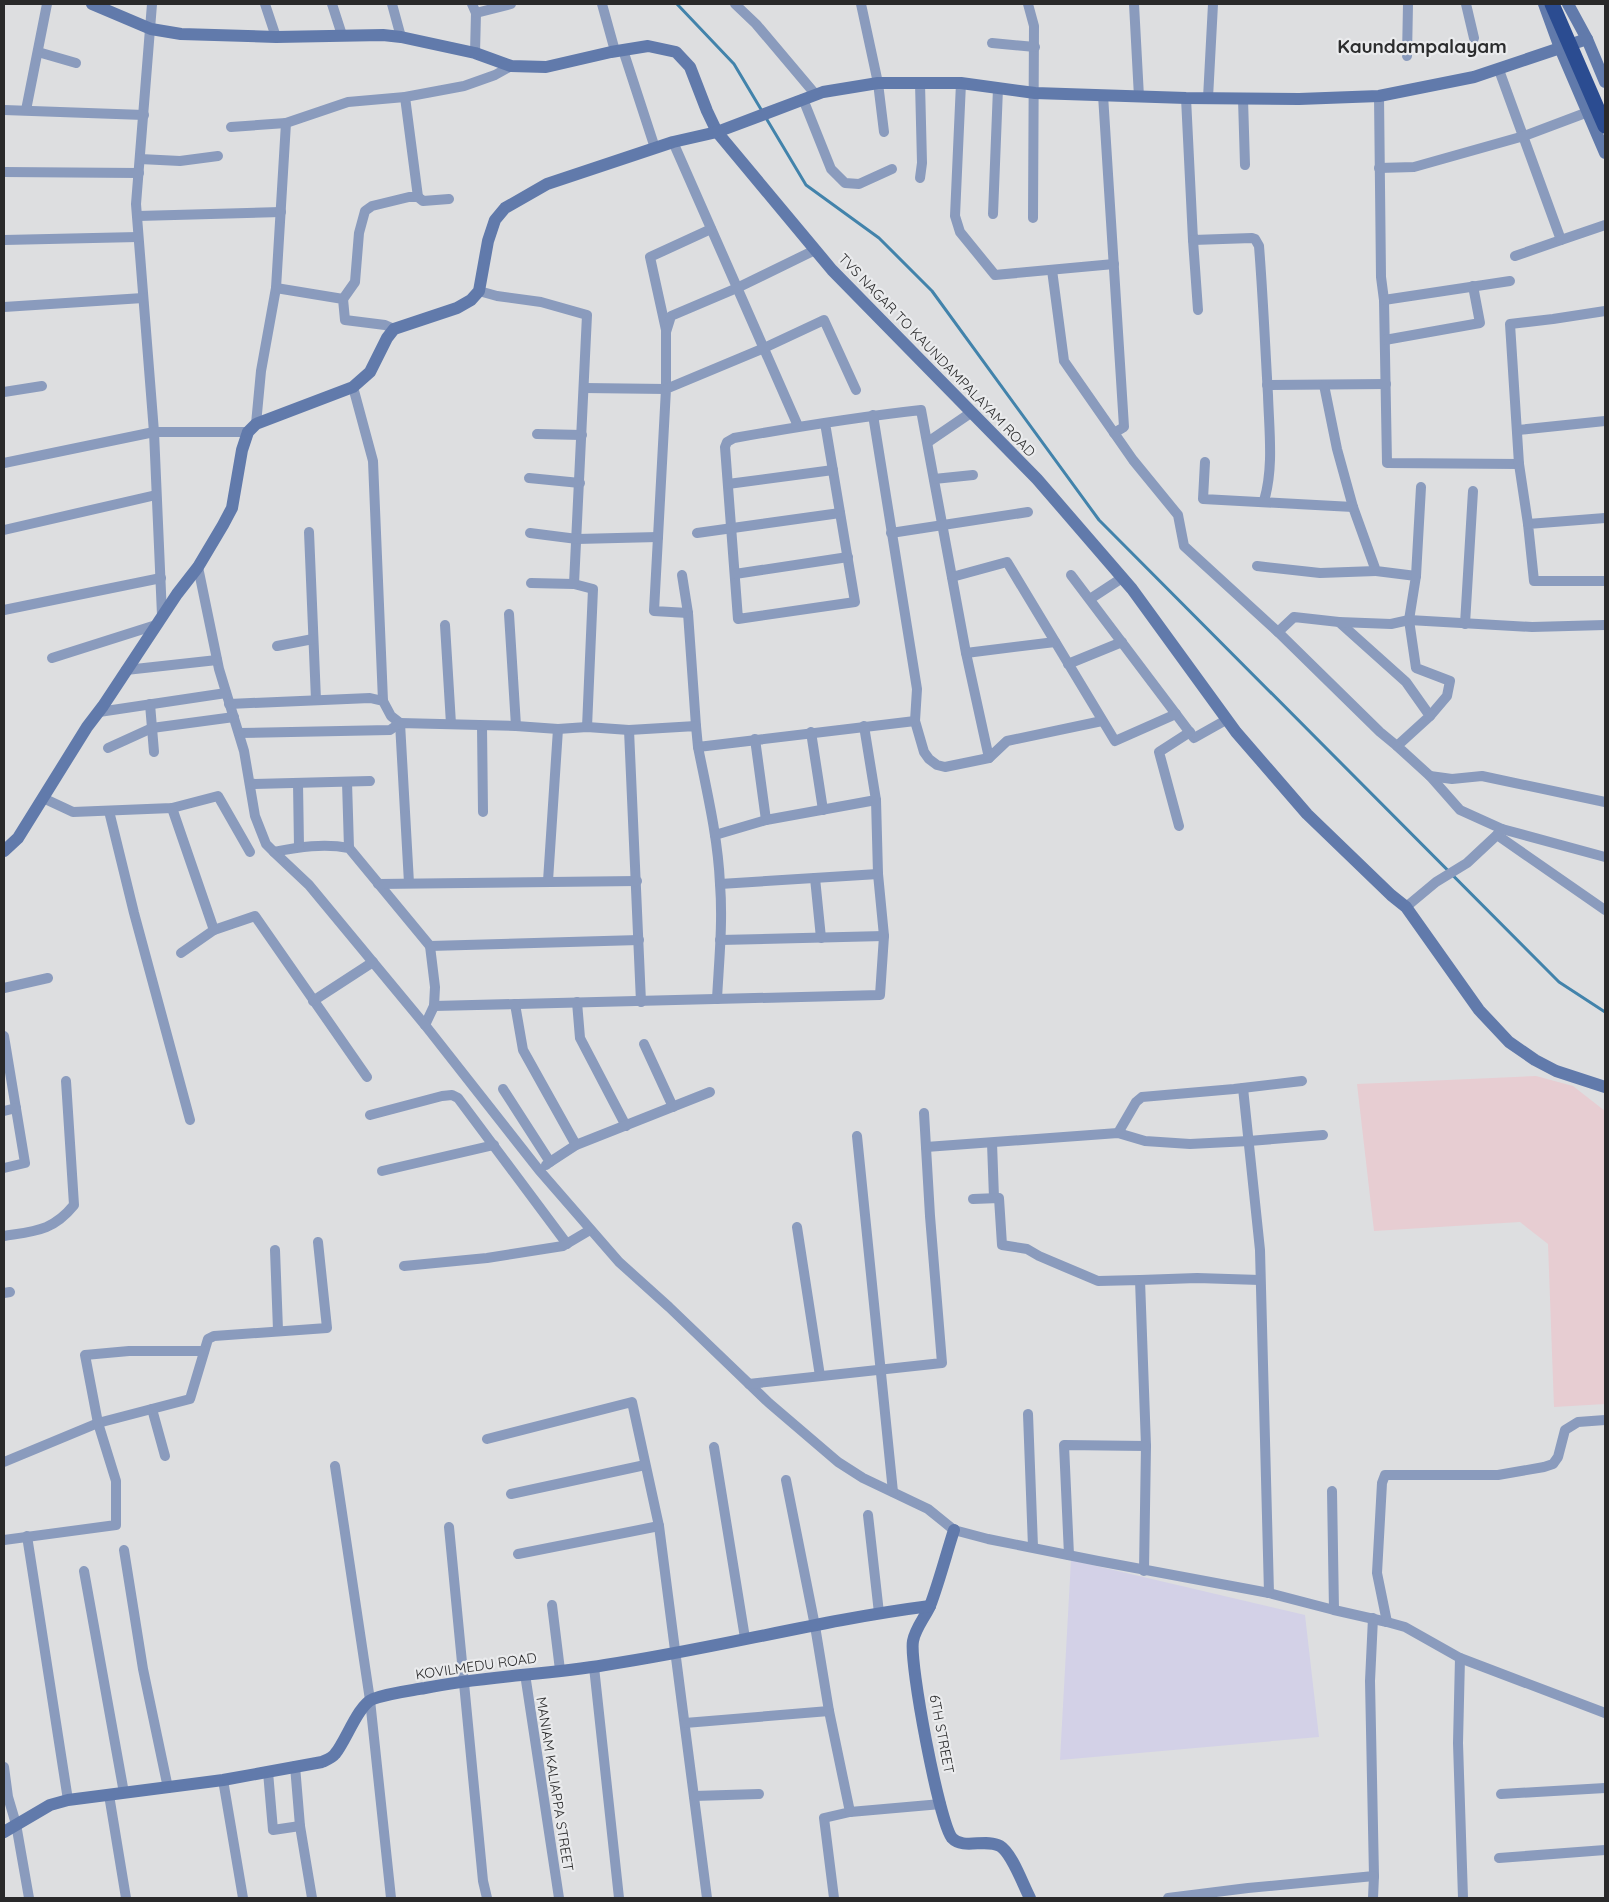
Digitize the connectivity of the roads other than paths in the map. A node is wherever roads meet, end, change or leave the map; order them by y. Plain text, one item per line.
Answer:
1 (47, 4) edge
2 (92, 4) edge
3 (152, 4) edge
4 (265, 4) edge
5 (332, 4) edge
6 (392, 4) edge
7 (512, 4) edge
8 (602, 4) edge
9 (735, 4) edge
10 (861, 4) edge
11 (1028, 4) edge
12 (1134, 4) edge
13 (1214, 4) edge
14 (1408, 4) edge
15 (1466, 4) edge
16 (1544, 4) edge
17 (1552, 4) edge
18 (1562, 4) edge
19 (1568, 4) edge
20 (474, 8) edge
21 (151, 28) junction
22 (342, 36) junction
23 (400, 36) junction
24 (276, 37) junction
25 (1474, 38) dead end
26 (1587, 39) junction
27 (992, 43) dead end
28 (1035, 47) junction
29 (1560, 48) junction
30 (619, 51) junction
31 (38, 52) junction
32 (475, 54) junction
33 (1407, 56) dead end
34 (76, 64) dead end
35 (511, 66) junction
36 (1499, 70) junction
37 (1605, 82) edge
38 (878, 83) junction
39 (920, 83) junction
40 (961, 83) junction
41 (998, 88) junction
42 (1035, 93) junction
43 (816, 95) junction
44 (1103, 95) junction
45 (1139, 96) junction
46 (1379, 96) junction
47 (405, 97) junction
48 (1186, 98) junction
49 (1208, 98) junction
50 (1243, 98) junction
51 (803, 99) junction
52 (1605, 102) edge
53 (4, 110) edge
54 (26, 110) junction
55 (1588, 112) junction
56 (144, 115) junction
57 (286, 123) junction
58 (1605, 126) edge
59 (231, 128) dead end
60 (717, 132) junction
61 (884, 132) dead end
62 (1524, 136) junction
63 (673, 142) junction
64 (655, 148) junction
65 (1605, 152) edge
66 (218, 156) dead end
67 (140, 159) junction
68 (1245, 164) dead end
69 (1379, 168) junction
70 (892, 169) dead end
71 (4, 172) edge
72 (139, 173) junction
73 (920, 178) dead end
74 (418, 197) junction
75 (450, 198) dead end
76 (281, 212) junction
77 (993, 214) dead end
78 (138, 216) junction
79 (1033, 218) dead end
80 (1605, 225) edge
81 (711, 229) junction
82 (138, 237) junction
83 (4, 240) edge
84 (1193, 240) junction
85 (1561, 240) junction
86 (815, 250) junction
87 (1515, 256) dead end
88 (1114, 264) junction
89 (1052, 270) junction
90 (1510, 281) dead end
91 (1473, 286) junction
92 (276, 288) junction
93 (737, 288) junction
94 (479, 291) junction
95 (143, 298) junction
96 (343, 299) junction
97 (1384, 300) junction
98 (4, 307) edge
99 (1198, 310) dead end
100 (1605, 311) edge
101 (394, 329) junction
102 (666, 332) junction
103 (1385, 340) junction
104 (764, 348) junction
105 (1386, 384) junction
106 (1267, 385) junction
107 (42, 386) dead end
108 (1324, 386) junction
109 (353, 387) junction
110 (584, 388) junction
111 (666, 389) junction
112 (856, 390) dead end
113 (4, 392) edge
114 (972, 412) junction
115 (873, 415) junction
116 (1605, 421) edge
117 (825, 423) junction
118 (798, 426) junction
119 (252, 428) junction
120 (1518, 430) junction
121 (154, 432) junction
122 (1114, 433) junction
123 (537, 434) dead end
124 (582, 435) junction
125 (928, 442) junction
126 (1205, 462) dead end
127 (4, 464) edge
128 (1519, 464) junction
129 (833, 470) junction
130 (973, 475) dead end
131 (529, 478) dead end
132 (934, 479) junction
133 (580, 483) junction
134 (728, 484) junction
135 (1421, 487) dead end
136 (1473, 491) dead end
137 (156, 495) junction
138 (1264, 501) junction
139 (1353, 507) junction
140 (1028, 512) dead end
141 (840, 513) junction
142 (1605, 518) edge
143 (1528, 524) junction
144 (942, 525) junction
145 (732, 528) junction
146 (4, 530) edge
147 (309, 532) dead end
148 (530, 533) dead end
149 (697, 533) dead end
150 (892, 533) junction
151 (658, 537) junction
152 (577, 539) junction
153 (848, 557) junction
154 (1257, 566) dead end
155 (198, 567) junction
156 (1376, 571) junction
157 (735, 574) junction
158 (682, 575) dead end
159 (1071, 575) dead end
160 (1416, 576) junction
161 (952, 577) junction
162 (161, 578) junction
163 (1122, 578) junction
164 (1605, 581) edge
165 (531, 583) dead end
166 (574, 584) junction
167 (1090, 599) junction
168 (4, 610) edge
169 (688, 613) junction
170 (508, 614) dead end
171 (159, 620) junction
172 (1409, 620) junction
173 (1339, 622) junction
174 (1465, 624) junction
175 (1605, 625) edge
176 (445, 626) dead end
177 (1278, 632) junction
178 (313, 639) junction
179 (1055, 642) junction
180 (1122, 642) junction
181 (277, 646) dead end
182 (966, 652) junction
183 (52, 658) dead end
184 (217, 660) junction
185 (1068, 664) junction
186 (126, 670) junction
187 (226, 693) junction
188 (316, 700) junction
189 (383, 701) junction
190 (150, 704) junction
191 (229, 704) junction
192 (99, 712) junction
193 (1176, 714) junction
194 (1430, 716) junction
195 (234, 718) junction
196 (1226, 720) junction
197 (915, 721) junction
198 (1102, 721) junction
199 (400, 723) junction
200 (451, 724) junction
201 (482, 726) junction
202 (516, 726) junction
203 (696, 726) junction
204 (864, 726) junction
205 (587, 727) junction
206 (152, 728) junction
207 (558, 729) junction
208 (629, 730) junction
209 (240, 732) junction
210 (811, 732) junction
211 (1190, 732) junction
212 (755, 739) junction
213 (1397, 746) junction
214 (698, 747) junction
215 (108, 748) dead end
216 (154, 752) dead end
217 (989, 758) junction
218 (1430, 776) junction
219 (370, 781) dead end
220 (346, 782) junction
221 (298, 783) junction
222 (250, 784) junction
223 (43, 798) junction
224 (876, 800) junction
225 (1605, 802) edge
226 (172, 808) junction
227 (109, 810) junction
228 (822, 810) junction
229 (483, 812) dead end
230 (766, 820) junction
231 (1179, 826) dead end
232 (1500, 832) junction
233 (715, 835) junction
234 (299, 846) junction
235 (349, 848) junction
236 (4, 851) edge
237 (250, 852) dead end
238 (274, 852) junction
239 (1605, 858) edge
240 (878, 874) junction
241 (815, 878) junction
242 (637, 881) junction
243 (548, 882) junction
244 (409, 883) junction
245 (378, 884) junction
246 (720, 884) junction
247 (1406, 907) junction
248 (1605, 910) edge
249 (214, 930) junction
250 (884, 936) junction
251 (821, 938) junction
252 (639, 940) junction
253 (720, 940) junction
254 (430, 946) junction
255 (181, 952) dead end
256 (373, 962) junction
257 (48, 978) dead end
258 (4, 988) edge
259 (717, 999) junction
260 (313, 1001) junction
261 (577, 1002) junction
262 (641, 1002) junction
263 (515, 1004) junction
264 (434, 1006) junction
265 (425, 1025) junction
266 (4, 1036) edge
267 (644, 1044) dead end
268 (5, 1048) edge
269 (367, 1077) dead end
270 (66, 1081) dead end
271 (1302, 1081) dead end
272 (1605, 1087) edge
273 (1244, 1088) junction
274 (503, 1089) dead end
275 (710, 1092) dead end
276 (673, 1107) junction
277 (16, 1108) junction
278 (4, 1111) edge
279 (924, 1113) dead end
280 (370, 1115) dead end
281 (190, 1120) dead end
282 (626, 1126) junction
283 (1118, 1133) junction
284 (1323, 1135) dead end
285 (857, 1136) dead end
286 (1249, 1141) junction
287 (992, 1143) junction
288 (494, 1145) junction
289 (576, 1145) junction
290 (926, 1147) junction
291 (550, 1162) junction
292 (4, 1168) edge
293 (539, 1170) junction
294 (382, 1171) dead end
295 (994, 1198) junction
296 (973, 1199) dead end
297 (797, 1227) dead end
298 (590, 1230) junction
299 (4, 1236) edge
300 (318, 1242) dead end
301 (567, 1244) junction
302 (275, 1250) dead end
303 (404, 1266) dead end
304 (1140, 1280) junction
305 (1260, 1280) junction
306 (278, 1330) junction
307 (204, 1351) junction
308 (881, 1368) junction
309 (820, 1376) junction
310 (749, 1384) junction
311 (152, 1409) junction
312 (1028, 1414) dead end
313 (1605, 1420) edge
314 (98, 1423) junction
315 (487, 1439) dead end
316 (1146, 1446) junction
317 (714, 1447) dead end
318 (165, 1456) dead end
319 (4, 1462) edge
320 (645, 1465) junction
321 (335, 1466) dead end
322 (786, 1480) dead end
323 (1332, 1491) dead end
324 (893, 1492) junction
325 (511, 1494) dead end
326 (868, 1515) dead end
327 (659, 1526) junction
328 (449, 1527) dead end
329 (954, 1530) junction
330 (27, 1536) junction
331 (4, 1540) edge
332 (1033, 1548) junction
333 (124, 1550) dead end
334 (518, 1554) dead end
335 (1069, 1555) junction
336 (1144, 1570) junction
337 (84, 1571) dead end
338 (1269, 1593) junction
339 (552, 1605) dead end
340 (930, 1606) junction
341 (1334, 1610) junction
342 (879, 1613) junction
343 (1373, 1618) junction
344 (1387, 1622) junction
345 (815, 1626) junction
346 (745, 1638) junction
347 (676, 1654) junction
348 (1460, 1658) junction
349 (594, 1667) junction
350 (560, 1670) junction
351 (525, 1674) junction
352 (465, 1680) junction
353 (370, 1700) junction
354 (829, 1711) junction
355 (1605, 1713) edge
356 (685, 1723) junction
357 (295, 1766) junction
358 (4, 1767) edge
359 (268, 1772) junction
360 (223, 1780) junction
361 (168, 1788) junction
362 (1605, 1788) edge
363 (124, 1793) junction
364 (759, 1794) dead end
365 (1502, 1794) dead end
366 (109, 1795) junction
367 (694, 1796) junction
368 (68, 1800) junction
369 (941, 1804) junction
370 (850, 1812) junction
371 (16, 1824) junction
372 (300, 1826) junction
373 (4, 1832) edge
374 (1605, 1850) edge
375 (1499, 1858) dead end
376 (1374, 1876) junction
377 (29, 1898) edge
378 (126, 1898) edge
379 (242, 1898) edge
380 (312, 1898) edge
381 (391, 1898) edge
382 (487, 1898) edge
383 (559, 1898) edge
384 (619, 1898) edge
385 (707, 1898) edge
386 (834, 1898) edge
387 (1030, 1898) edge
388 (1168, 1898) edge
389 (1373, 1898) edge
390 (1463, 1898) edge

1 - 31 street
2 - 21 street, TVS NAGAR TO KAUNDAMPALAYAM ROAD
3 - 21 street
4 - 24 street
5 - 22 street
6 - 23 street
7 - 20 street
8 - 30 street
9 - 43 street
10 - 38 street
11 - 28 street
12 - 45 street
13 - 49 street
14 - 33 street
15 - 25 street
16 - 29 street
17 - 58 highway
18 - 52 highway
19 - 26 street
20 - 32 street
21 - 24 street, TVS NAGAR TO KAUNDAMPALAYAM ROAD
21 - 56 street
22 - 23 street, TVS NAGAR TO KAUNDAMPALAYAM ROAD
22 - 24 street, TVS NAGAR TO KAUNDAMPALAYAM ROAD
23 - 32 street, TVS NAGAR TO KAUNDAMPALAYAM ROAD
26 - 29 street
26 - 37 street
27 - 28 street
28 - 42 street
29 - 36 street
29 - 55 street
30 - 35 street, TVS NAGAR TO KAUNDAMPALAYAM ROAD
30 - 60 street, TVS NAGAR TO KAUNDAMPALAYAM ROAD
30 - 64 street
31 - 34 street
31 - 54 street
32 - 35 street, TVS NAGAR TO KAUNDAMPALAYAM ROAD
35 - 47 street
36 - 46 street
36 - 62 street
38 - 39 street
38 - 43 street
38 - 61 street
39 - 40 street
39 - 73 street
40 - 41 street
40 - 89 street
41 - 42 street
41 - 77 street
42 - 44 street
42 - 79 street
43 - 51 street
44 - 45 street
44 - 88 street
45 - 48 street
46 - 50 street
46 - 69 street
47 - 57 street
47 - 74 street
48 - 49 street
48 - 84 street
49 - 50 street
50 - 68 street
51 - 60 street
51 - 70 street
53 - 54 street
54 - 56 street
55 - 62 street
55 - 65 street
56 - 67 street
57 - 59 street
57 - 76 street
60 - 63 street
60 - 86 street, TVS NAGAR TO KAUNDAMPALAYAM ROAD
62 - 69 street
62 - 85 street
63 - 64 street
63 - 81 street
64 - 94 street
66 - 67 street
67 - 72 street
69 - 97 street
71 - 72 street
72 - 78 street
74 - 75 street
74 - 96 street
76 - 78 street
76 - 92 street
78 - 82 street
80 - 85 street
81 - 93 street
81 - 102 street
82 - 83 street
82 - 95 street
84 - 99 street
84 - 106 street
85 - 87 street
86 - 93 street
86 - 114 street, TVS NAGAR TO KAUNDAMPALAYAM ROAD
88 - 89 street
88 - 122 street
89 - 122 street
90 - 91 street
91 - 97 street
91 - 103 street
92 - 96 street
92 - 119 street
93 - 102 street
93 - 104 street
94 - 101 street
94 - 110 street
95 - 98 street
95 - 121 street
96 - 101 street
97 - 103 street
100 - 120 street
101 - 109 street
102 - 111 street
103 - 105 street
104 - 111 street
104 - 112 street
104 - 118 street
105 - 108 street
105 - 128 street
106 - 108 street
106 - 138 street
107 - 113 street
108 - 139 street
109 - 119 street
109 - 189 street
110 - 111 street
110 - 124 street
111 - 151 street
114 - 125 street
114 - 163 street, TVS NAGAR TO KAUNDAMPALAYAM ROAD
115 - 117 street
115 - 125 street
115 - 150 street
116 - 120 street
117 - 118 street
117 - 129 street
118 - 134 street
119 - 121 street
119 - 155 street
120 - 128 street
121 - 127 street
121 - 137 street
122 - 177 street
123 - 124 street
124 - 133 street
125 - 132 street
126 - 138 street
128 - 143 street
129 - 134 street
129 - 141 street
130 - 132 street
131 - 133 street
132 - 144 street
133 - 152 street
134 - 145 street
135 - 160 street
136 - 174 street
137 - 146 street
137 - 162 street
138 - 139 street
139 - 156 street
140 - 144 street
141 - 145 street
141 - 153 street
142 - 143 street
143 - 164 street
144 - 150 street
144 - 161 street
145 - 149 street
145 - 157 street
147 - 178 street
148 - 152 street
150 - 197 street
151 - 152 street
151 - 169 street
152 - 166 street
153 - 157 street
153 - 157 street
154 - 156 street
155 - 171 street
155 - 184 street
156 - 160 street
158 - 169 street
159 - 167 street
160 - 172 street
161 - 179 street
161 - 182 street
162 - 168 street
162 - 171 street
163 - 167 street
163 - 196 street, TVS NAGAR TO KAUNDAMPALAYAM ROAD
165 - 166 street
166 - 205 street
167 - 180 street
169 - 203 street
170 - 202 street
171 - 183 street
171 - 186 street
172 - 173 street
172 - 174 street
172 - 194 street
173 - 177 street
173 - 194 street
174 - 175 street
176 - 200 street
177 - 213 street
178 - 181 street
178 - 188 street
179 - 182 street
179 - 185 street
180 - 185 street
180 - 193 street
182 - 217 street
184 - 186 street
184 - 187 street
185 - 198 street
186 - 192 street
187 - 190 street
187 - 191 street
188 - 189 street
188 - 191 street
189 - 199 street
190 - 192 street
190 - 206 street
191 - 195 street
192 - 223 street
193 - 198 street
193 - 211 street
194 - 213 street
195 - 206 street
195 - 209 street
196 - 211 street
196 - 247 street, TVS NAGAR TO KAUNDAMPALAYAM ROAD
197 - 204 street
197 - 217 street
198 - 217 street
199 - 200 street
199 - 209 street
199 - 244 street
200 - 201 street
201 - 202 street
201 - 229 street
202 - 207 street
203 - 208 street
203 - 214 street
204 - 210 street
204 - 224 street
205 - 207 street
205 - 208 street
206 - 215 street
206 - 216 street
207 - 243 street
208 - 242 street
209 - 222 street
210 - 212 street
210 - 228 street
211 - 231 street
212 - 214 street
212 - 230 street
213 - 218 street
214 - 233 street
218 - 225 street
218 - 232 street
219 - 220 street
220 - 221 street
220 - 235 street
221 - 222 street
221 - 234 street
222 - 238 street
223 - 227 street
223 - 236 street
224 - 228 street
224 - 240 street
226 - 227 street
226 - 237 street
226 - 249 street
227 - 281 street
228 - 230 street
230 - 233 street
232 - 239 street
232 - 247 street
232 - 248 street
233 - 246 street
234 - 235 street
234 - 238 street
235 - 245 street
238 - 256 street
240 - 241 street
240 - 250 street
241 - 246 street
241 - 251 street
242 - 243 street
242 - 252 street
243 - 244 street
244 - 245 street
245 - 254 street
246 - 253 street
247 - 272 street, TVS NAGAR TO KAUNDAMPALAYAM ROAD
249 - 255 street
249 - 260 street
250 - 251 street
250 - 259 street
251 - 253 street
252 - 254 street
252 - 262 street
253 - 259 street
254 - 264 street
256 - 260 street
256 - 265 street
257 - 258 street
259 - 262 street
260 - 269 street
261 - 262 street
261 - 263 street
261 - 282 street
263 - 264 street
263 - 289 street
264 - 265 street
265 - 293 street
266 - 268 street
267 - 276 street
268 - 277 street
270 - 299 street
271 - 273 street
273 - 283 street
273 - 286 street
274 - 291 street
275 - 276 street
276 - 282 street
277 - 278 street
277 - 292 street
279 - 290 street
280 - 288 street
282 - 289 street
283 - 286 street
283 - 287 street
284 - 286 street
285 - 308 street
286 - 305 street
287 - 290 street
287 - 295 street
288 - 294 street
288 - 301 street
289 - 291 street
290 - 308 street
291 - 293 street
293 - 298 street
295 - 296 street
295 - 304 street
297 - 309 street
298 - 301 street
298 - 310 street
300 - 306 street
301 - 303 street
302 - 306 street
304 - 305 street
304 - 316 street
305 - 338 street
306 - 307 street
307 - 311 street
307 - 314 street
308 - 309 street
308 - 324 street
309 - 310 street
310 - 324 street
311 - 314 street
311 - 318 street
312 - 332 street
313 - 344 street
314 - 319 street
314 - 330 street
315 - 320 street
316 - 335 street
316 - 336 street
317 - 346 street
320 - 325 street
320 - 327 street
321 - 353 street
322 - 345 street
323 - 341 street
324 - 329 street
326 - 342 street
327 - 334 street
327 - 347 street
328 - 352 street
329 - 332 street
329 - 340 street, 6TH STREET
330 - 331 street
330 - 368 street
332 - 335 street
333 - 361 street
335 - 336 street
336 - 338 street
337 - 363 street
338 - 341 street
339 - 350 street
340 - 342 street, KOVILMEDU ROAD
340 - 369 street, 6TH STREET
341 - 343 street
342 - 345 street, KOVILMEDU ROAD
343 - 344 street
343 - 376 street
344 - 348 street
345 - 346 street, KOVILMEDU ROAD
345 - 354 street
346 - 347 street, KOVILMEDU ROAD
347 - 349 street, KOVILMEDU ROAD
347 - 356 street
348 - 355 street
348 - 390 street
349 - 350 street, KOVILMEDU ROAD
349 - 384 street
350 - 351 street, KOVILMEDU ROAD
351 - 352 street, KOVILMEDU ROAD
351 - 383 street, MANIAM KALIAPPA STREET
352 - 353 street, KOVILMEDU ROAD
352 - 382 street
353 - 357 street
353 - 381 street
354 - 356 street
354 - 370 street
356 - 367 street
357 - 359 street
357 - 372 street
358 - 371 street
359 - 360 street
359 - 372 street
360 - 361 street
360 - 379 street
361 - 363 street
362 - 365 street
363 - 366 street
364 - 367 street
366 - 368 street
366 - 378 street
367 - 385 street
368 - 371 street
369 - 370 street
369 - 387 street, 6TH STREET
370 - 386 street
371 - 373 street
371 - 377 street
372 - 380 street
374 - 375 street
376 - 388 street
376 - 389 street

